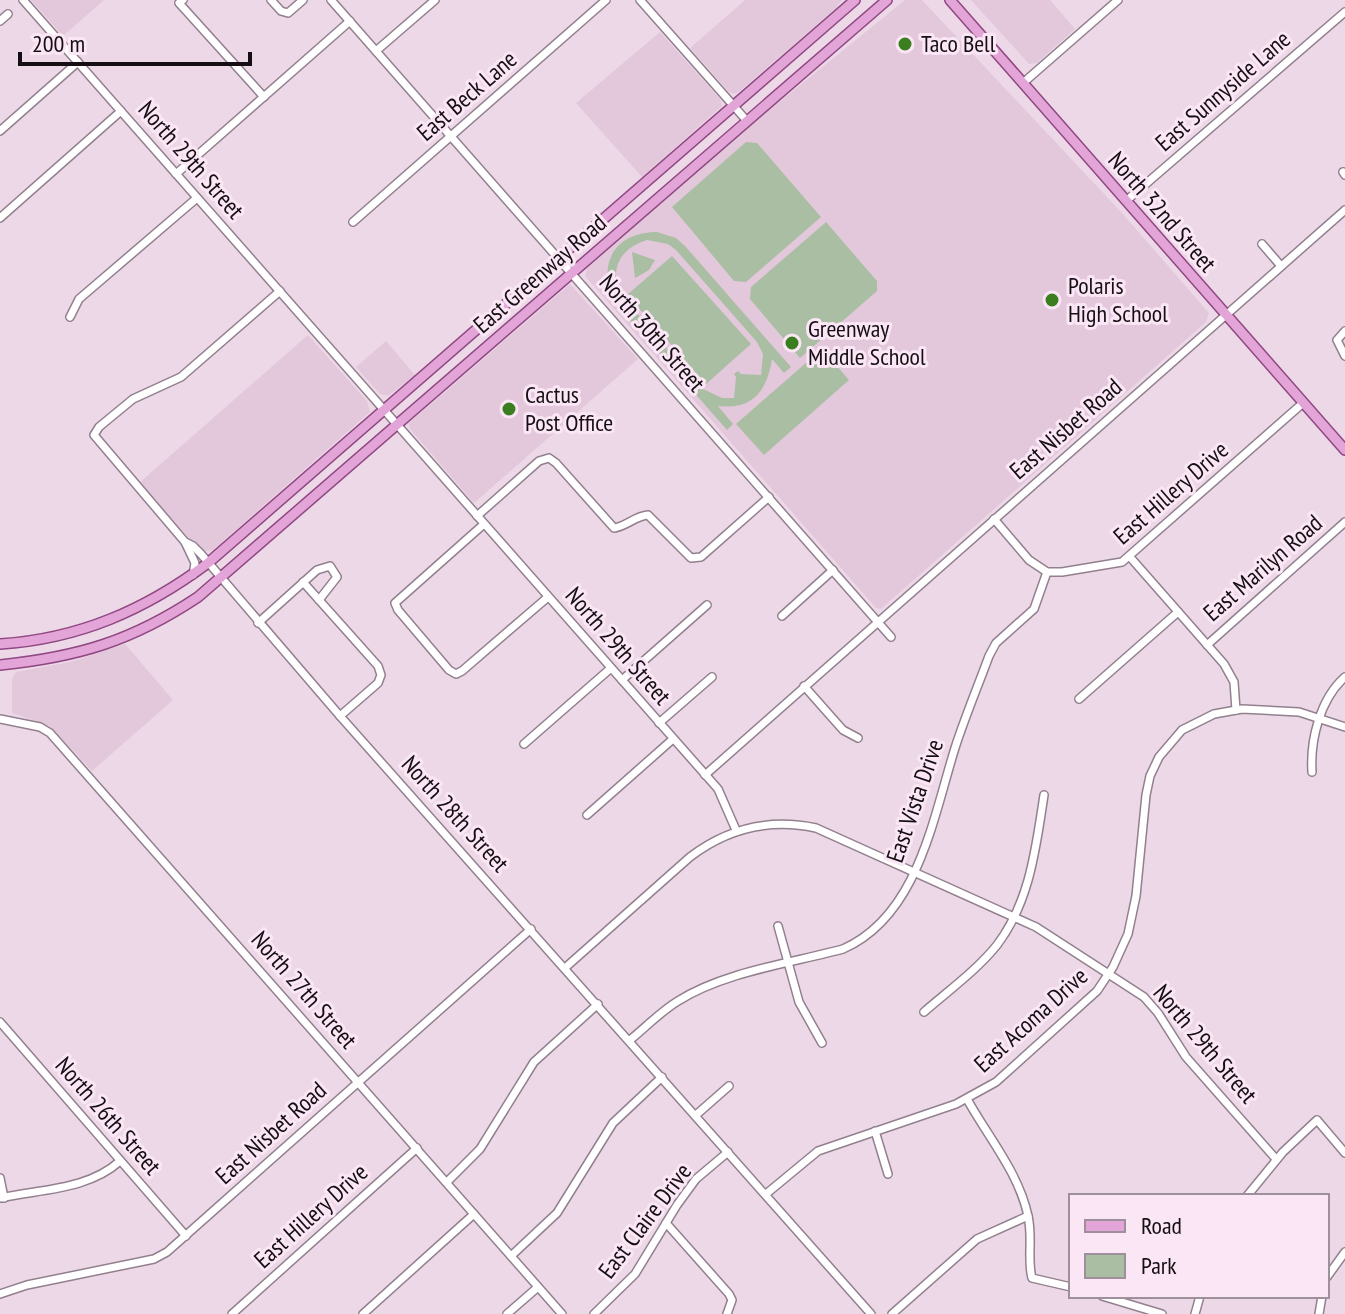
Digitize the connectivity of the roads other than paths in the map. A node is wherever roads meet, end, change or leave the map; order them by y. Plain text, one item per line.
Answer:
1 (23, 0) edge
2 (271, 0) edge
3 (303, 0) edge
4 (331, 0) edge
5 (435, 0) edge
6 (606, 0) edge
7 (640, 0) edge
8 (855, 0) edge
9 (887, 0) edge
10 (950, 0) edge
11 (1118, 0) edge
12 (181, 2) edge
13 (1345, 12) edge
14 (8, 14) dead end
15 (0, 21) edge
16 (350, 21) junction
17 (811, 38) junction
18 (376, 51) junction
19 (825, 54) junction
20 (78, 62) junction
21 (1023, 83) junction
22 (264, 97) junction
23 (734, 106) junction
24 (121, 111) junction
25 (747, 121) junction
26 (0, 131) edge
27 (452, 135) junction
28 (176, 174) junction
29 (197, 198) junction
30 (1126, 201) junction
31 (1345, 210) edge
32 (0, 218) edge
33 (353, 222) dead end
34 (1262, 244) dead end
35 (559, 257) junction
36 (1281, 266) junction
37 (572, 272) junction
38 (280, 291) junction
39 (1225, 315) junction
40 (70, 317) dead end
41 (1345, 331) edge
42 (1345, 356) edge
43 (1303, 403) junction
44 (384, 410) junction
45 (397, 425) junction
46 (1345, 450) edge
47 (769, 497) junction
48 (273, 507) junction
49 (477, 516) junction
50 (994, 519) junction
51 (1345, 522) edge
52 (284, 524) junction
53 (484, 524) junction
54 (185, 542) junction
55 (1130, 557) junction
56 (208, 563) junction
57 (833, 570) junction
58 (1047, 572) junction
59 (193, 575) junction
60 (221, 579) junction
61 (303, 582) junction
62 (548, 597) junction
63 (319, 600) junction
64 (707, 605) dead end
65 (1178, 612) junction
66 (782, 616) dead end
67 (878, 621) junction
68 (106, 622) junction
69 (258, 623) junction
70 (891, 637) dead end
71 (114, 642) junction
72 (0, 644) edge
73 (1207, 645) junction
74 (0, 665) edge
75 (611, 668) junction
76 (712, 677) dead end
77 (1345, 677) edge
78 (622, 680) junction
79 (804, 686) junction
80 (1079, 699) dead end
81 (1236, 710) junction
82 (340, 716) junction
83 (0, 719) edge
84 (1320, 719) junction
85 (659, 723) junction
86 (1345, 727) edge
87 (858, 738) dead end
88 (673, 739) junction
89 (524, 744) dead end
90 (1312, 772) dead end
91 (705, 775) junction
92 (1044, 795) dead end
93 (587, 815) dead end
94 (736, 830) junction
95 (913, 870) junction
96 (1013, 916) junction
97 (778, 926) dead end
98 (531, 929) junction
99 (788, 964) junction
100 (566, 967) junction
101 (1109, 974) junction
102 (598, 1004) junction
103 (924, 1012) dead end
104 (0, 1022) edge
105 (630, 1040) junction
106 (822, 1043) dead end
107 (662, 1077) junction
108 (358, 1082) junction
109 (729, 1086) dead end
110 (967, 1099) junction
111 (696, 1115) junction
112 (875, 1131) junction
113 (417, 1148) junction
114 (728, 1152) junction
115 (1345, 1153) edge
116 (1276, 1159) junction
117 (120, 1161) junction
118 (888, 1174) dead end
119 (0, 1178) edge
120 (447, 1182) junction
121 (766, 1194) junction
122 (1249, 1194) edge
123 (2, 1198) edge
124 (474, 1214) junction
125 (1028, 1216) junction
126 (666, 1223) junction
127 (186, 1236) junction
128 (1345, 1252) edge
129 (511, 1256) junction
130 (1329, 1274) edge
131 (538, 1287) junction
132 (1069, 1287) edge
133 (0, 1294) edge
134 (1109, 1298) edge
135 (232, 1314) edge
136 (363, 1314) edge
137 (507, 1314) edge
138 (562, 1314) edge
139 (594, 1314) edge
140 (727, 1314) edge
141 (871, 1314) edge
142 (892, 1314) edge
143 (1162, 1314) edge

1 - 20 street, North 29th Street
2 - 3 street
4 - 16 street, North 30th Street
5 - 18 street
6 - 27 street, East Beck Lane
7 - 23 street
8 - 17 main road, East Greenway Road
9 - 19 main road, East Greenway Road
10 - 21 main road, North 32nd Street
11 - 21 street
12 - 22 street
13 - 30 street, East Sunnyside Lane
14 - 15 street
16 - 18 street, North 30th Street
16 - 22 street
17 - 19 main road
17 - 23 main road, East Greenway Road
18 - 27 street, North 30th Street
19 - 25 main road, East Greenway Road
20 - 24 street, North 29th Street
20 - 26 street
21 - 30 main road, North 32nd Street
22 - 28 street
23 - 25 street
23 - 35 main road, East Greenway Road
24 - 28 street, North 29th Street
24 - 32 street
25 - 37 main road, East Greenway Road
27 - 33 street, East Beck Lane
27 - 35 street, North 30th Street
28 - 29 street, North 29th Street
29 - 38 street, North 29th Street
29 - 40 street
30 - 39 main road, North 32nd Street
31 - 36 street, East Nisbet Road
34 - 36 street
35 - 37 street, North 30th Street
35 - 44 main road, East Greenway Road
36 - 39 street, East Nisbet Road
37 - 45 main road, East Greenway Road
37 - 47 street, North 30th Street
38 - 44 street, North 29th Street
38 - 54 street, North 28th Street
39 - 43 main road, North 32nd Street
39 - 50 street, East Nisbet Road
41 - 42 street
43 - 46 main road, North 32nd Street
43 - 55 street, East Hillery Drive
44 - 45 street, North 29th Street
44 - 48 main road, East Greenway Road
45 - 49 street, North 29th Street
45 - 52 main road, East Greenway Road
47 - 49 street
47 - 57 street, North 30th Street
48 - 52 main road
48 - 56 main road, East Greenway Road
49 - 53 street, North 29th Street
50 - 58 street
50 - 67 street, East Nisbet Road
51 - 73 street, East Marilyn Road
52 - 60 main road, East Greenway Road
53 - 62 street, North 29th Street
53 - 62 street
54 - 56 street, North 28th Street
54 - 59 street, North 28th Street
55 - 58 street, East Hillery Drive
55 - 65 street
56 - 59 main road, East Greenway Road
56 - 60 street, North 28th Street
57 - 66 street
57 - 67 street, North 30th Street
58 - 95 street, East Vista Drive
59 - 68 main road, East Greenway Road
60 - 69 street, North 28th Street
60 - 71 main road, East Greenway Road
61 - 63 street
61 - 63 street
61 - 69 street
62 - 75 street, North 29th Street
63 - 82 street
64 - 78 street
65 - 73 street
65 - 80 street, East Marilyn Road
67 - 70 street
67 - 79 street, East Nisbet Road
68 - 71 main road
68 - 72 main road, East Greenway Road
69 - 82 street, North 28th Street
71 - 74 main road, East Greenway Road
73 - 81 street
75 - 78 street, North 29th Street
75 - 89 street
76 - 85 street
77 - 84 street
78 - 85 street, North 29th Street
79 - 87 street
79 - 91 street, East Nisbet Road
81 - 84 street, East Acoma Drive
81 - 101 street, East Acoma Drive
82 - 98 street, North 28th Street
83 - 108 street, North 27th Street
84 - 86 street, East Acoma Drive
84 - 90 street
85 - 88 street, North 29th Street
88 - 91 street, North 29th Street
88 - 93 street
91 - 94 street, North 29th Street
92 - 96 street
94 - 95 street, North 29th Street
94 - 100 street
95 - 96 street, North 29th Street
95 - 99 street, East Vista Drive
96 - 101 street, North 29th Street
96 - 103 street
97 - 99 street
98 - 100 street, North 28th Street
98 - 108 street, East Nisbet Road
99 - 105 street, East Vista Drive
99 - 106 street
100 - 102 street, North 28th Street
101 - 110 street, East Acoma Drive
101 - 116 street, North 29th Street
102 - 105 street, North 28th Street
102 - 120 street
104 - 117 street, North 26th Street
105 - 107 street, North 28th Street
107 - 111 street, North 28th Street
107 - 129 street
108 - 113 street, North 27th Street
108 - 127 street, East Nisbet Road
109 - 111 street
110 - 112 street, East Acoma Drive
110 - 125 street
111 - 114 street, North 28th Street
112 - 118 street
112 - 121 street, East Acoma Drive
113 - 120 street, North 27th Street
113 - 135 street, East Hillery Drive
114 - 121 street, North 28th Street
114 - 126 street, East Claire Drive
115 - 116 street
116 - 122 street
117 - 123 street
117 - 127 street, North 26th Street
119 - 123 street
120 - 124 street, North 27th Street
121 - 141 street, North 28th Street
124 - 129 street, North 27th Street
124 - 136 street
125 - 132 street
125 - 142 street
126 - 139 street, East Claire Drive
126 - 140 street
127 - 133 street, East Nisbet Road
128 - 130 street
129 - 131 street, North 27th Street
131 - 137 street
131 - 138 street, North 27th Street
134 - 143 street

